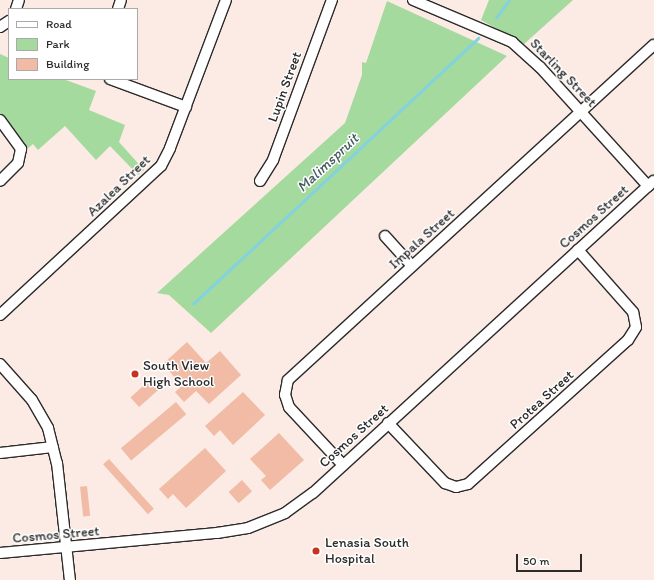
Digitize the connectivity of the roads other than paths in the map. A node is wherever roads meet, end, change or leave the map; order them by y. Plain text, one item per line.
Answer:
1 (226, 0) edge
2 (332, 0) edge
3 (413, 0) edge
4 (436, 4) edge
5 (8, 22) edge
6 (0, 28) edge
7 (654, 45) edge
8 (113, 80) edge
9 (186, 107) junction
10 (581, 112) junction
11 (0, 120) edge
12 (0, 181) edge
13 (260, 181) dead end
14 (651, 184) edge
15 (385, 236) dead end
16 (578, 250) junction
17 (412, 266) junction
18 (0, 315) edge
19 (0, 364) edge
20 (388, 424) junction
21 (53, 447) junction
22 (0, 453) edge
23 (343, 465) junction
24 (66, 548) junction
25 (0, 554) edge
26 (70, 580) edge

1 - 9 street, Azalea Street
2 - 13 street, Lupin Street
3 - 4 street, Starling Street
4 - 10 street, Starling Street
5 - 6 street
7 - 10 street, Impala Street
8 - 9 street
9 - 18 street, Azalea Street
10 - 14 street, Starling Street
10 - 17 street, Impala Street
11 - 12 street
14 - 16 street, Cosmos Street
15 - 17 street
16 - 20 street, Cosmos Street
16 - 20 street, Protea Street
17 - 23 street, Impala Street
19 - 21 street
20 - 23 street, Cosmos Street
21 - 22 street
21 - 24 street
23 - 24 street, Cosmos Street
24 - 25 street, Cosmos Street
24 - 26 street

